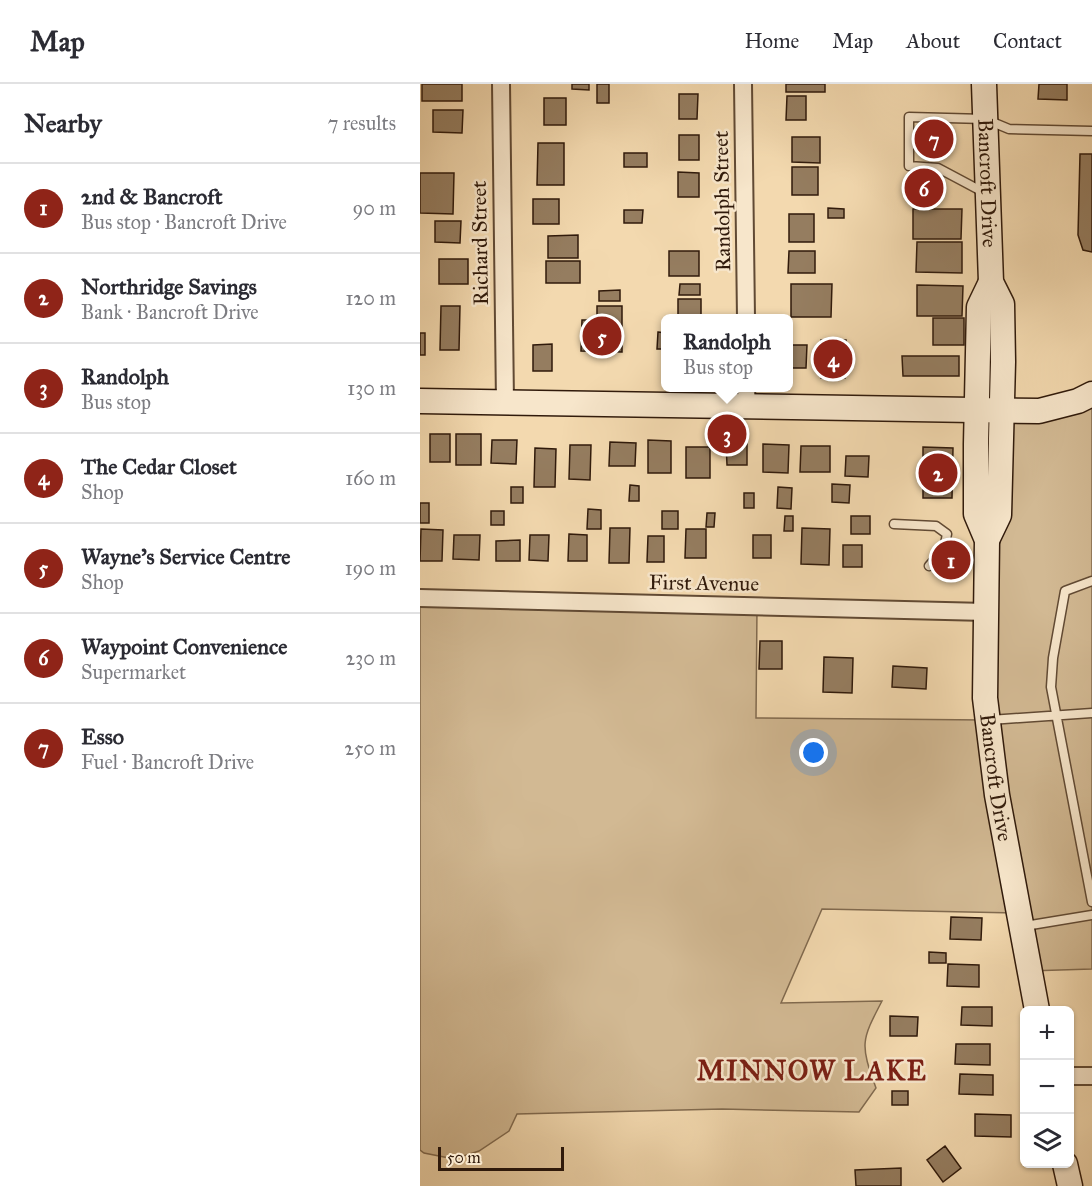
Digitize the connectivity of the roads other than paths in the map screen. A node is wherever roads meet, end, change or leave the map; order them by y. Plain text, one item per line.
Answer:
1 (501, 84) edge
2 (743, 84) edge
3 (984, 84) edge
4 (985, 119) junction
5 (1092, 131) edge
6 (987, 194) junction
7 (746, 314) edge
8 (1092, 394) edge
9 (747, 397) edge
10 (420, 401) edge
11 (505, 402) junction
12 (989, 409) junction
13 (894, 524) dead end
14 (929, 566) dead end
15 (1092, 582) edge
16 (420, 598) edge
17 (986, 612) junction
18 (1092, 713) edge
19 (1055, 715) junction
20 (987, 721) junction
21 (1092, 902) edge
22 (1092, 915) edge
23 (1021, 927) junction
24 (1036, 1006) edge
25 (1074, 1076) edge
26 (1092, 1076) edge
27 (1066, 1168) edge
28 (1070, 1186) edge

1 - 11 street, Richard Street
2 - 7 street, Randolph Street
3 - 4 main road, Bancroft Drive
4 - 5 lane
4 - 6 main road, Bancroft Drive
4 - 6 lane
6 - 12 main road, Bancroft Drive
8 - 12 main road
9 - 11 main road
9 - 12 main road
10 - 11 main road
12 - 17 main road, Bancroft Drive
13 - 14 lane
15 - 19 lane
16 - 17 street, First Avenue
17 - 20 main road, Bancroft Drive
18 - 19 lane
19 - 20 lane
19 - 21 lane
20 - 23 main road, Bancroft Drive
22 - 23 lane
23 - 24 main road, Bancroft Drive
25 - 26 street
27 - 28 main road

